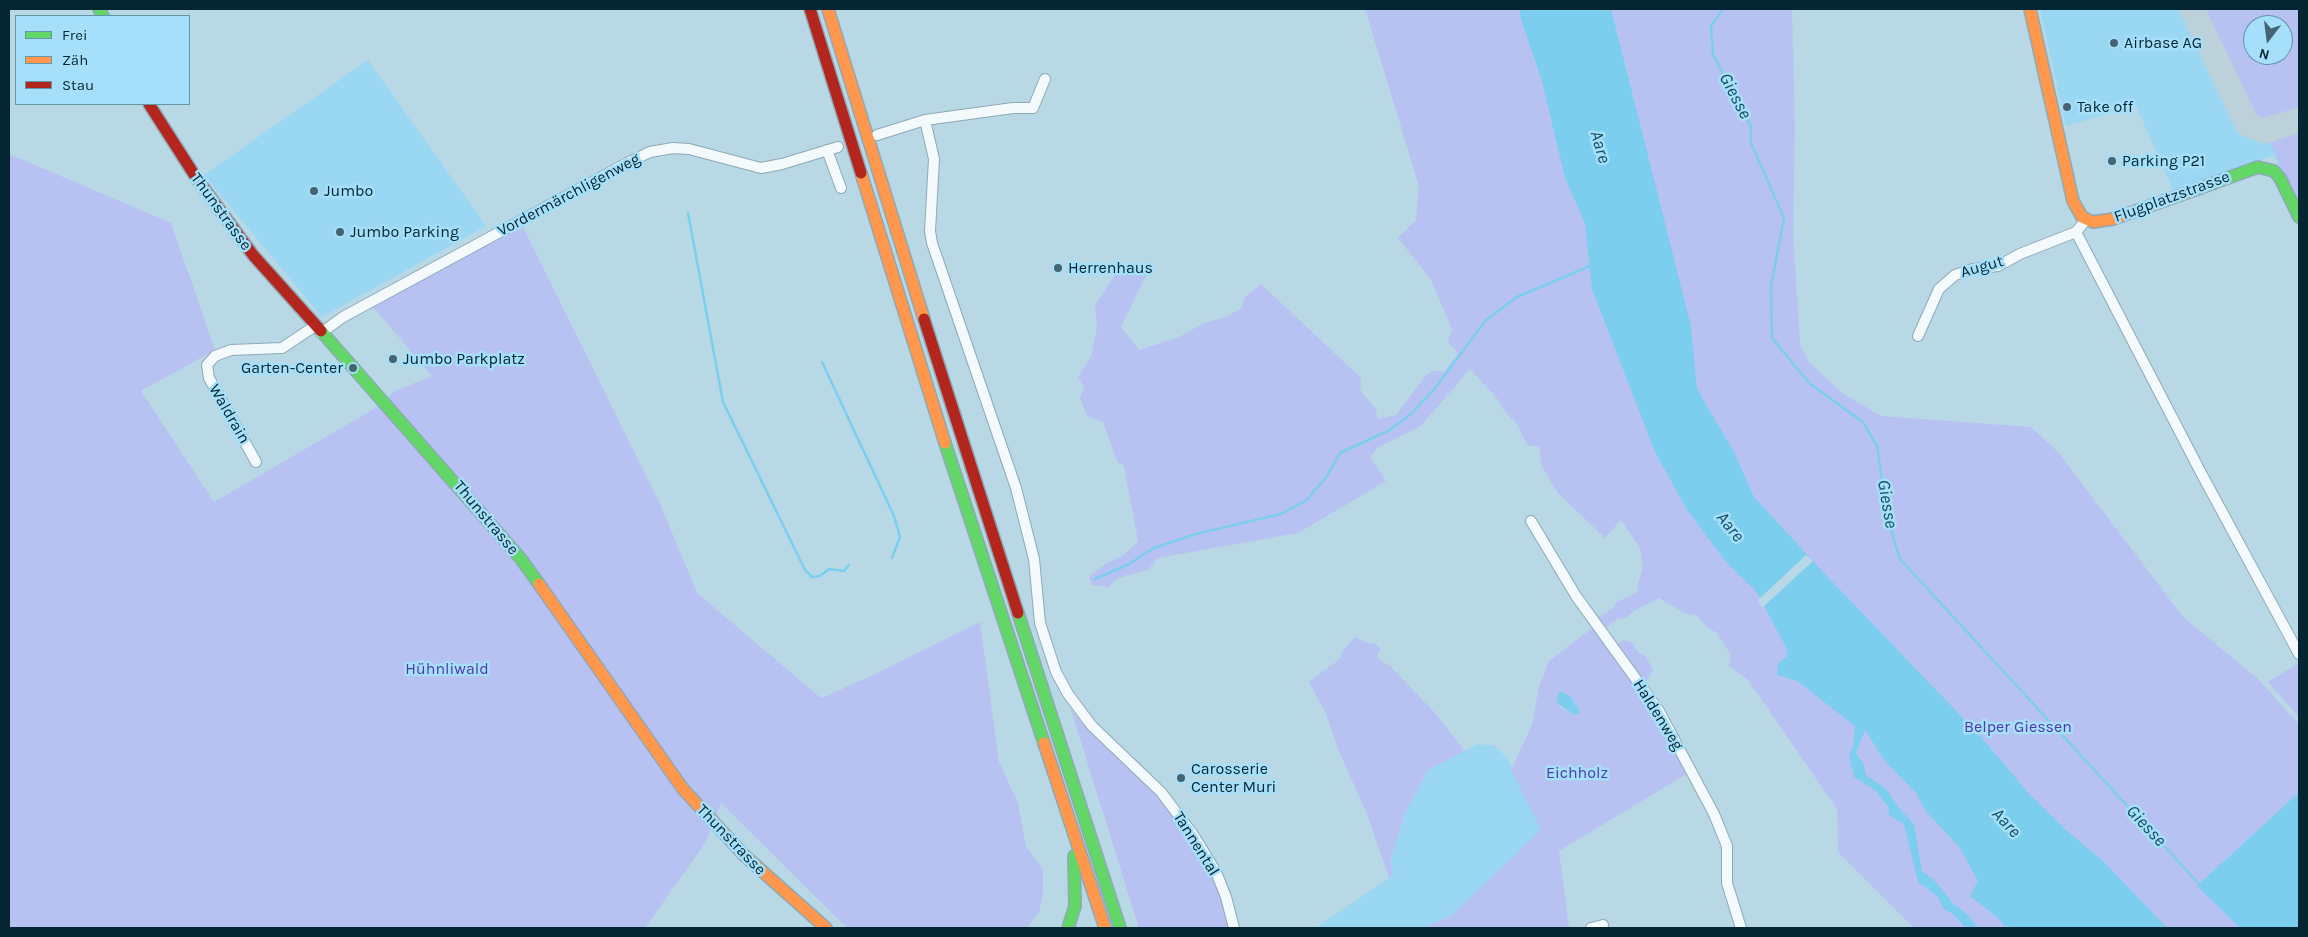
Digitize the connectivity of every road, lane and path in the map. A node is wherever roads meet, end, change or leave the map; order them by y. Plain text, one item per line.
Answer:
1 (810, 9) edge
2 (828, 9) edge
3 (2030, 9) edge
4 (1045, 80) dead end
5 (150, 105) edge
6 (925, 120) junction
7 (877, 135) dead end
8 (838, 147) dead end
9 (826, 150) junction
10 (841, 188) dead end
11 (2299, 216) edge
12 (2086, 220) junction
13 (2076, 232) junction
14 (318, 330) junction
15 (1918, 336) dead end
16 (256, 462) dead end
17 (1531, 521) dead end
18 (2299, 654) edge
19 (1074, 835) junction
20 (1603, 924) dead end
21 (826, 928) edge
22 (1068, 928) edge
23 (1105, 928) edge
24 (1120, 928) edge
25 (1234, 928) edge
26 (1591, 928) edge
27 (1741, 928) edge

1 - 19 main road
2 - 24 main road
3 - 12 main road
4 - 6 street
5 - 14 main road, Thunstrasse
6 - 7 street
6 - 25 street, Tannental
8 - 9 street, Vordermärchligenweg
9 - 10 street
9 - 14 street, Vordermärchligenweg
11 - 12 main road, Flugplatzstrasse
12 - 13 street
13 - 15 street, Augut
13 - 18 street
14 - 16 street, Waldrain
14 - 21 main road, Thunstrasse
17 - 27 street, Haldenweg
19 - 22 main road
19 - 23 main road
20 - 26 street

